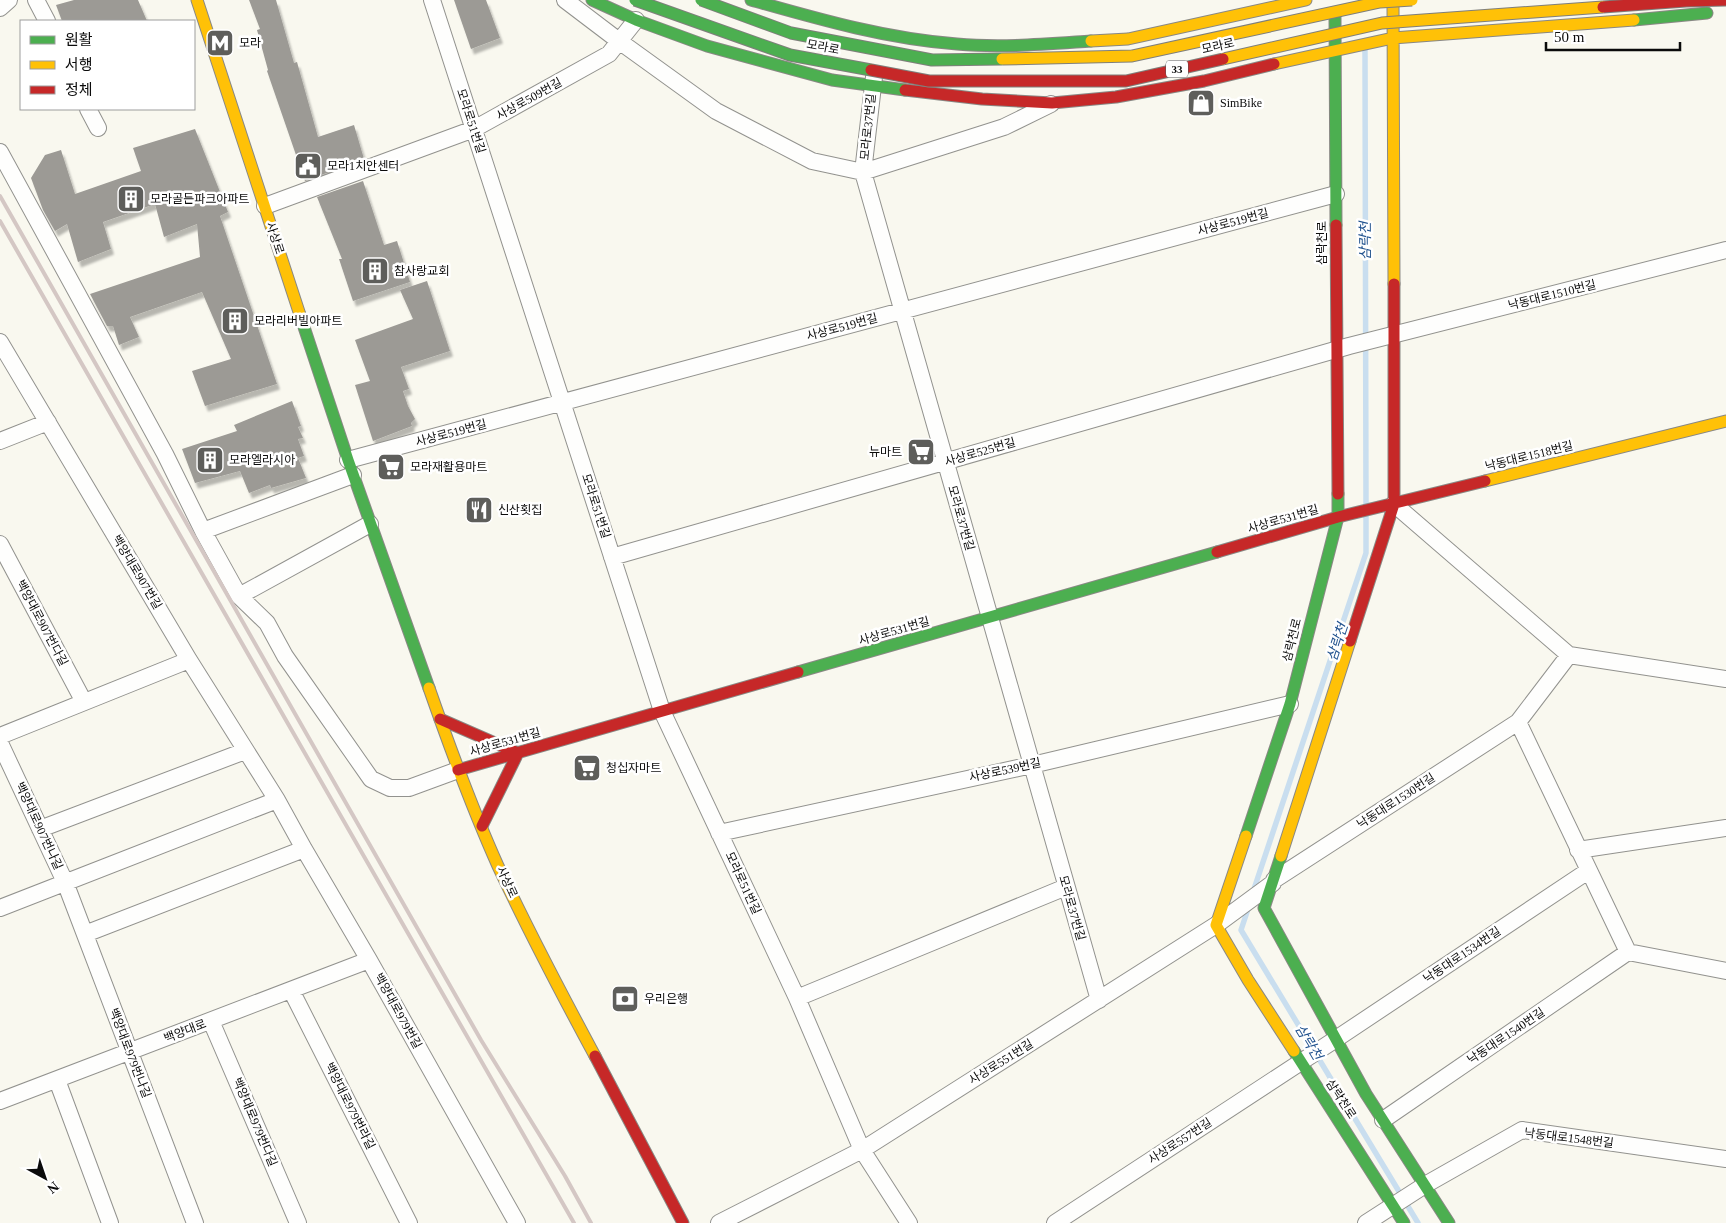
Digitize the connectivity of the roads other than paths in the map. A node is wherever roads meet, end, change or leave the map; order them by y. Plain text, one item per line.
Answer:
1 (9, 0) edge
2 (36, 0) edge
3 (197, 0) edge
4 (432, 0) edge
5 (566, 0) edge
6 (592, 0) edge
7 (635, 0) edge
8 (701, 0) edge
9 (751, 0) edge
10 (1306, 0) edge
11 (1335, 0) edge
12 (1393, 0) edge
13 (1412, 0) edge
14 (1726, 0) edge
15 (0, 8) edge
16 (1718, 12) dead end
17 (46, 20) edge
18 (636, 20) junction
19 (882, 33) junction
20 (1393, 38) junction
21 (619, 42) junction
22 (1335, 50) junction
23 (872, 86) junction
24 (1052, 103) junction
25 (89, 110) edge
26 (98, 128) dead end
27 (474, 129) junction
28 (0, 152) edge
29 (863, 172) junction
30 (1336, 194) junction
31 (265, 206) junction
32 (1726, 250) edge
33 (902, 311) junction
34 (1393, 335) junction
35 (1377, 339) joint
36 (0, 342) edge
37 (1343, 348) junction
38 (562, 403) junction
39 (1726, 421) edge
40 (48, 422) junction
41 (0, 441) edge
42 (945, 462) junction
43 (351, 468) junction
44 (1386, 506) junction
45 (1338, 517) junction
46 (370, 524) junction
47 (203, 531) junction
48 (0, 544) edge
49 (612, 557) junction
50 (239, 596) junction
51 (990, 618) junction
52 (1569, 655) junction
53 (189, 660) junction
54 (1726, 679) edge
55 (84, 702) junction
56 (1290, 704) junction
57 (662, 711) junction
58 (440, 719) junction
59 (1518, 722) junction
60 (0, 736) edge
61 (0, 743) edge
62 (245, 751) junction
63 (518, 753) junction
64 (1032, 765) junction
65 (458, 770) junction
66 (276, 800) junction
67 (482, 826) junction
68 (1726, 828) edge
69 (40, 829) junction
70 (719, 832) junction
71 (304, 849) junction
72 (1578, 850) junction
73 (1588, 871) junction
74 (65, 882) junction
75 (1274, 882) junction
76 (1066, 887) junction
77 (0, 908) edge
78 (1216, 926) junction
79 (85, 934) junction
80 (1628, 952) junction
81 (370, 960) junction
82 (1726, 971) edge
83 (291, 990) junction
84 (796, 998) junction
85 (1098, 1000) junction
86 (211, 1021) junction
87 (1331, 1043) junction
88 (130, 1052) junction
89 (1303, 1061) junction
90 (57, 1080) junction
91 (0, 1102) edge
92 (1383, 1120) junction
93 (862, 1150) junction
94 (1726, 1159) edge
95 (1419, 1189) junction
96 (1393, 1205) junction
97 (110, 1223) edge
98 (195, 1223) edge
99 (298, 1223) edge
100 (410, 1223) edge
101 (517, 1223) edge
102 (683, 1223) edge
103 (719, 1223) edge
104 (909, 1223) edge
105 (1055, 1223) edge
106 (1366, 1223) edge
107 (1404, 1223) edge
108 (1449, 1223) edge

1 - 15 street
2 - 17 street
3 - 31 main road, 사상로
4 - 27 street, 모라로51번길
5 - 21 street
6 - 18 main road
7 - 14 main road, 모라로 / 33, bridge
8 - 13 main road, 모라로 / 33, bridge
9 - 19 main road, 모라로
10 - 19 main road, 모라로
11 - 22 main road, 삼락천로
12 - 20 main road, 삼락천로
16 - 20 main road
18 - 21 street, 사상로509번길
18 - 23 main road
19 - 23 street, 모라로37번길
20 - 22 main road
20 - 34 main road, 삼락천로
21 - 27 street, 사상로509번길
21 - 29 street
22 - 24 main road
22 - 30 main road, 삼락천로
23 - 24 main road
23 - 29 street, 모라로37번길
24 - 29 street
25 - 26 street
27 - 31 street, 사상로509번길
27 - 38 street, 모라로51번길
28 - 47 street
29 - 33 street, 모라로37번길
30 - 33 street, 사상로519번길
30 - 37 main road, 삼락천로
31 - 43 main road, 사상로
32 - 34 street, 낙동대로1510번길
33 - 38 street, 사상로519번길
33 - 42 street, 모라로37번길
34 - 35 street, 낙동대로1510번길
34 - 44 main road, 삼락천로
35 - 37 street, 사상로525번길
36 - 40 street, 백양대로907번길
37 - 42 street, 사상로525번길
37 - 45 main road, 삼락천로
38 - 43 street, 사상로519번길
38 - 49 street, 모라로51번길
39 - 44 main road, 낙동대로1518번길
40 - 41 street
40 - 53 street, 백양대로907번길
42 - 49 street, 사상로525번길
42 - 51 street, 모라로37번길
43 - 46 main road, 사상로
43 - 47 street
44 - 45 main road, 낙동대로1518번길
44 - 52 street
44 - 75 main road, 삼락천로
45 - 51 main road, 사상로531번길
45 - 56 main road, 삼락천로
46 - 50 street
46 - 58 main road, 사상로
47 - 50 street
48 - 55 street, 백양대로907번다길
49 - 57 street, 모라로51번길
50 - 65 street
51 - 57 main road, 사상로531번길
51 - 64 street, 모라로37번길
52 - 54 street
52 - 59 street, 낙동대로1530번길
53 - 55 street
53 - 62 street, 백양대로907번길
55 - 60 street
56 - 64 street, 사상로539번길
56 - 78 main road, 삼락천로
57 - 63 main road, 사상로531번길
57 - 70 street, 모라로51번길
58 - 63 main road
58 - 65 main road, 사상로
59 - 72 street
59 - 75 street, 낙동대로1530번길
61 - 69 street, 백양대로907번나길
62 - 66 street, 백양대로907번길
62 - 69 street
63 - 65 main road, 사상로531번길
63 - 67 main road
64 - 70 street, 사상로539번길
64 - 76 street, 모라로37번길
65 - 67 main road, 사상로
66 - 71 street, 백양대로979번길
66 - 74 street
67 - 102 main road, 사상로
68 - 72 street
69 - 74 street, 백양대로907번나길
70 - 84 street, 모라로51번길
71 - 79 street
71 - 81 street, 백양대로979번길
72 - 73 street
73 - 80 street
73 - 87 street, 낙동대로1534번길
74 - 77 street
74 - 79 street, 백양대로979번나길
75 - 78 street, 사상로551번길
75 - 87 main road, 삼락천로
76 - 84 street
76 - 85 street, 모라로37번길
78 - 85 street, 사상로551번길
78 - 89 main road, 삼락천로
79 - 88 street, 백양대로979번나길
80 - 82 street
80 - 92 street, 낙동대로1540번길
81 - 83 street, 백양대로
81 - 101 street, 백양대로979번길
83 - 86 street, 백양대로
83 - 100 street, 백양대로979번라길
84 - 93 street, 모라로51번길
85 - 93 street, 사상로551번길
86 - 88 street, 백양대로
86 - 99 street, 백양대로979번다길
87 - 89 street, 낙동대로1534번길
87 - 92 main road, 삼락천로
88 - 90 street, 백양대로
88 - 98 street, 백양대로979번나길
89 - 96 main road, 삼락천로
89 - 105 street, 사상로557번길
90 - 91 street, 백양대로
90 - 97 street
92 - 95 main road, 삼락천로
93 - 103 street, 사상로551번길
93 - 104 street, 모라로51번길
94 - 95 street, 낙동대로1548번길
95 - 96 street, 낙동대로1548번길
95 - 108 main road, 삼락천로
96 - 106 street, 낙동대로1548번길
96 - 107 main road, 삼락천로

